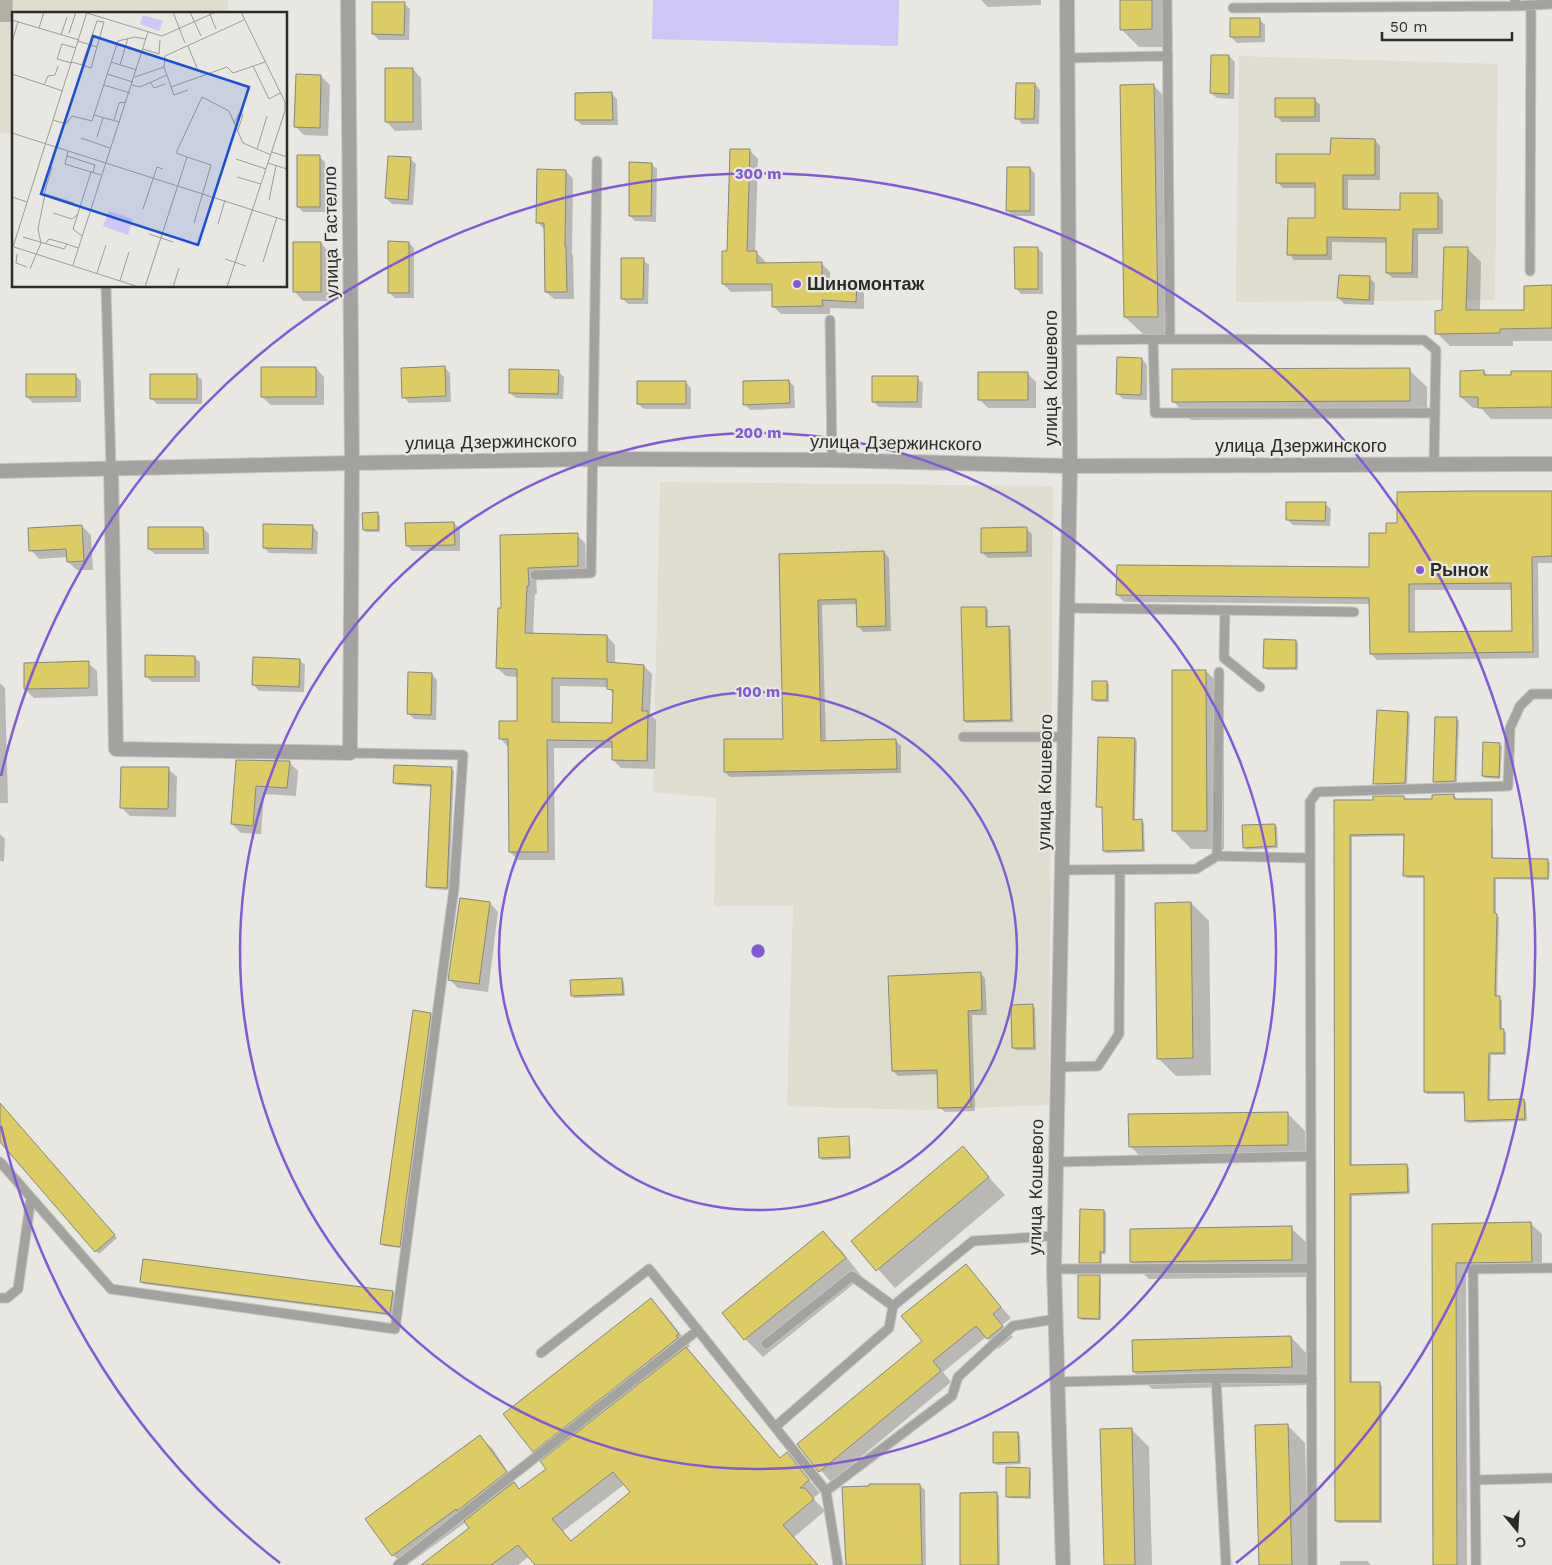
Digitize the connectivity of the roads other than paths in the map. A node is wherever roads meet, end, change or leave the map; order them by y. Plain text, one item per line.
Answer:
1 (348, 0) edge
2 (1067, 0) edge
3 (1167, 0) edge
4 (1515, 3) edge
5 (1552, 4) edge
6 (1531, 5) junction
7 (1233, 8) dead end
8 (1168, 56) junction
9 (1068, 58) junction
10 (597, 162) dead end
11 (1530, 271) dead end
12 (106, 288) edge
13 (830, 320) dead end
14 (1170, 339) junction
15 (1069, 340) junction
16 (1153, 340) junction
17 (1435, 413) junction
18 (594, 459) junction
19 (832, 460) junction
20 (352, 463) junction
21 (1434, 464) junction
22 (1552, 464) edge
23 (1070, 466) junction
24 (111, 470) junction
25 (0, 472) edge
26 (535, 575) dead end
27 (1067, 608) junction
28 (1225, 610) junction
29 (1354, 612) dead end
30 (1219, 672) dead end
31 (1260, 687) dead end
32 (1552, 694) edge
33 (963, 737) dead end
34 (1065, 737) junction
35 (350, 753) junction
36 (1217, 856) junction
37 (1310, 858) junction
38 (1062, 870) junction
39 (1120, 870) junction
40 (1058, 1067) junction
41 (1311, 1156) junction
42 (0, 1162) edge
43 (1056, 1162) junction
44 (32, 1198) junction
45 (1054, 1236) junction
46 (1054, 1268) junction
47 (1312, 1268) junction
48 (1552, 1268) edge
49 (0, 1298) edge
50 (893, 1306) junction
51 (1055, 1319) junction
52 (698, 1330) junction
53 (766, 1344) dead end
54 (542, 1353) dead end
55 (1216, 1378) junction
56 (1312, 1378) junction
57 (1057, 1382) junction
58 (775, 1427) junction
59 (1552, 1478) edge
60 (1476, 1480) junction
61 (826, 1491) junction
62 (398, 1565) edge
63 (838, 1565) edge
64 (1063, 1565) edge
65 (1226, 1565) edge
66 (1312, 1565) edge
67 (1476, 1565) edge

1 - 20 street, улица Гастелло
2 - 9 street, улица Кошевого
3 - 8 lane
4 - 6 lane
4 - 7 lane
5 - 6 lane
6 - 11 lane
8 - 9 lane
8 - 14 lane
9 - 15 street, улица Кошевого
10 - 18 lane
12 - 24 lane
13 - 19 lane
14 - 16 lane
14 - 17 lane
15 - 16 lane
15 - 23 street, улица Кошевого
16 - 17 lane
17 - 21 lane
18 - 19 street, улица Дзержинского
18 - 20 street, улица Дзержинского
18 - 26 lane
19 - 23 street, улица Дзержинского
20 - 24 street, улица Дзержинского
20 - 35 street, улица Гастелло
21 - 22 street, улица Дзержинского
21 - 23 street, улица Дзержинского
23 - 27 street, улица Кошевого
24 - 25 street, улица Дзержинского
24 - 35 street
27 - 28 lane
27 - 34 street, улица Кошевого
28 - 29 lane
28 - 31 lane
30 - 36 lane
32 - 37 lane
33 - 34 lane
34 - 38 street, улица Кошевого
35 - 44 lane
36 - 37 lane
36 - 39 lane
37 - 41 lane
38 - 39 lane
38 - 40 street, улица Кошевого
39 - 40 lane
40 - 43 street, улица Кошевого
41 - 43 lane
41 - 47 lane
42 - 44 lane
43 - 45 street, улица Кошевого
44 - 49 lane
45 - 46 street, улица Кошевого
45 - 50 lane
46 - 47 lane
46 - 51 street, улица Кошевого
47 - 56 lane
48 - 60 lane
50 - 53 lane
50 - 58 lane
51 - 57 street, улица Кошевого
51 - 61 lane
52 - 54 lane
52 - 58 lane
52 - 62 lane
55 - 56 lane
55 - 57 lane
55 - 65 lane
56 - 66 lane
57 - 64 street, улица Кошевого
58 - 61 lane
59 - 60 lane
60 - 67 lane
61 - 63 lane

